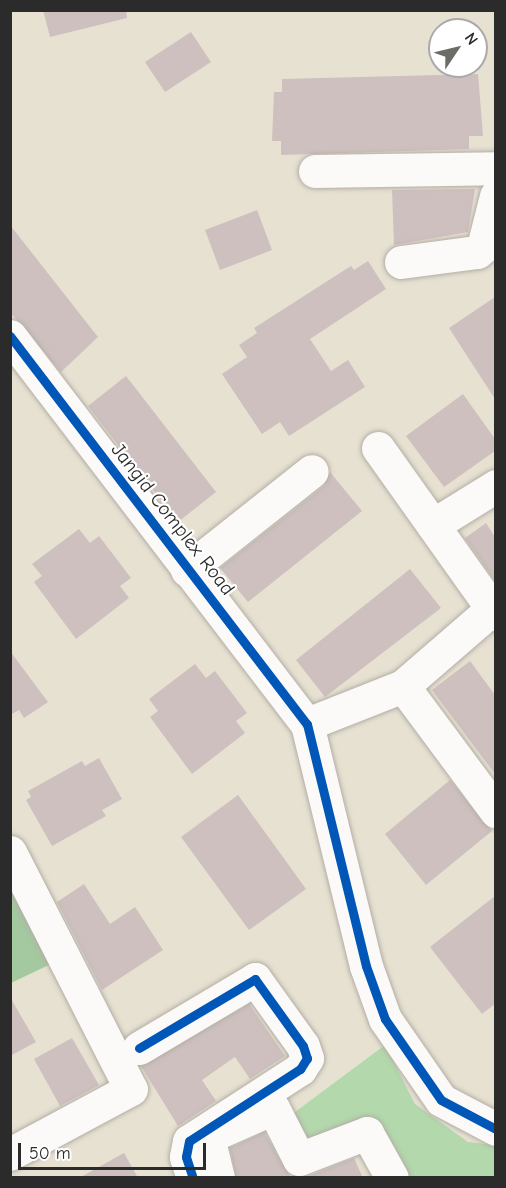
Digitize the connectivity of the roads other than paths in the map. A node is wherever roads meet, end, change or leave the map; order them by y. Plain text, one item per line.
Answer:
1 (495, 168) edge
2 (315, 171) dead end
3 (495, 196) edge
4 (490, 250) edge
5 (401, 262) dead end
6 (10, 336) edge
7 (378, 448) dead end
8 (312, 471) dead end
9 (495, 486) edge
10 (433, 525) junction
11 (188, 570) junction
12 (494, 612) edge
13 (403, 686) junction
14 (307, 724) junction
15 (495, 811) edge
16 (10, 852) edge
17 (139, 1048) dead end
18 (495, 1129) edge
19 (10, 1154) edge
20 (192, 1178) edge
21 (218, 1178) edge
22 (392, 1178) edge

1 - 2 street
3 - 4 street
4 - 5 street
6 - 11 street, Jangid Complex Road
7 - 10 street
8 - 11 street
9 - 10 street
10 - 12 street
11 - 14 street, Jangid Complex Road
12 - 13 street
13 - 14 street
13 - 15 street
14 - 18 street
16 - 19 street
17 - 20 street
21 - 22 street

